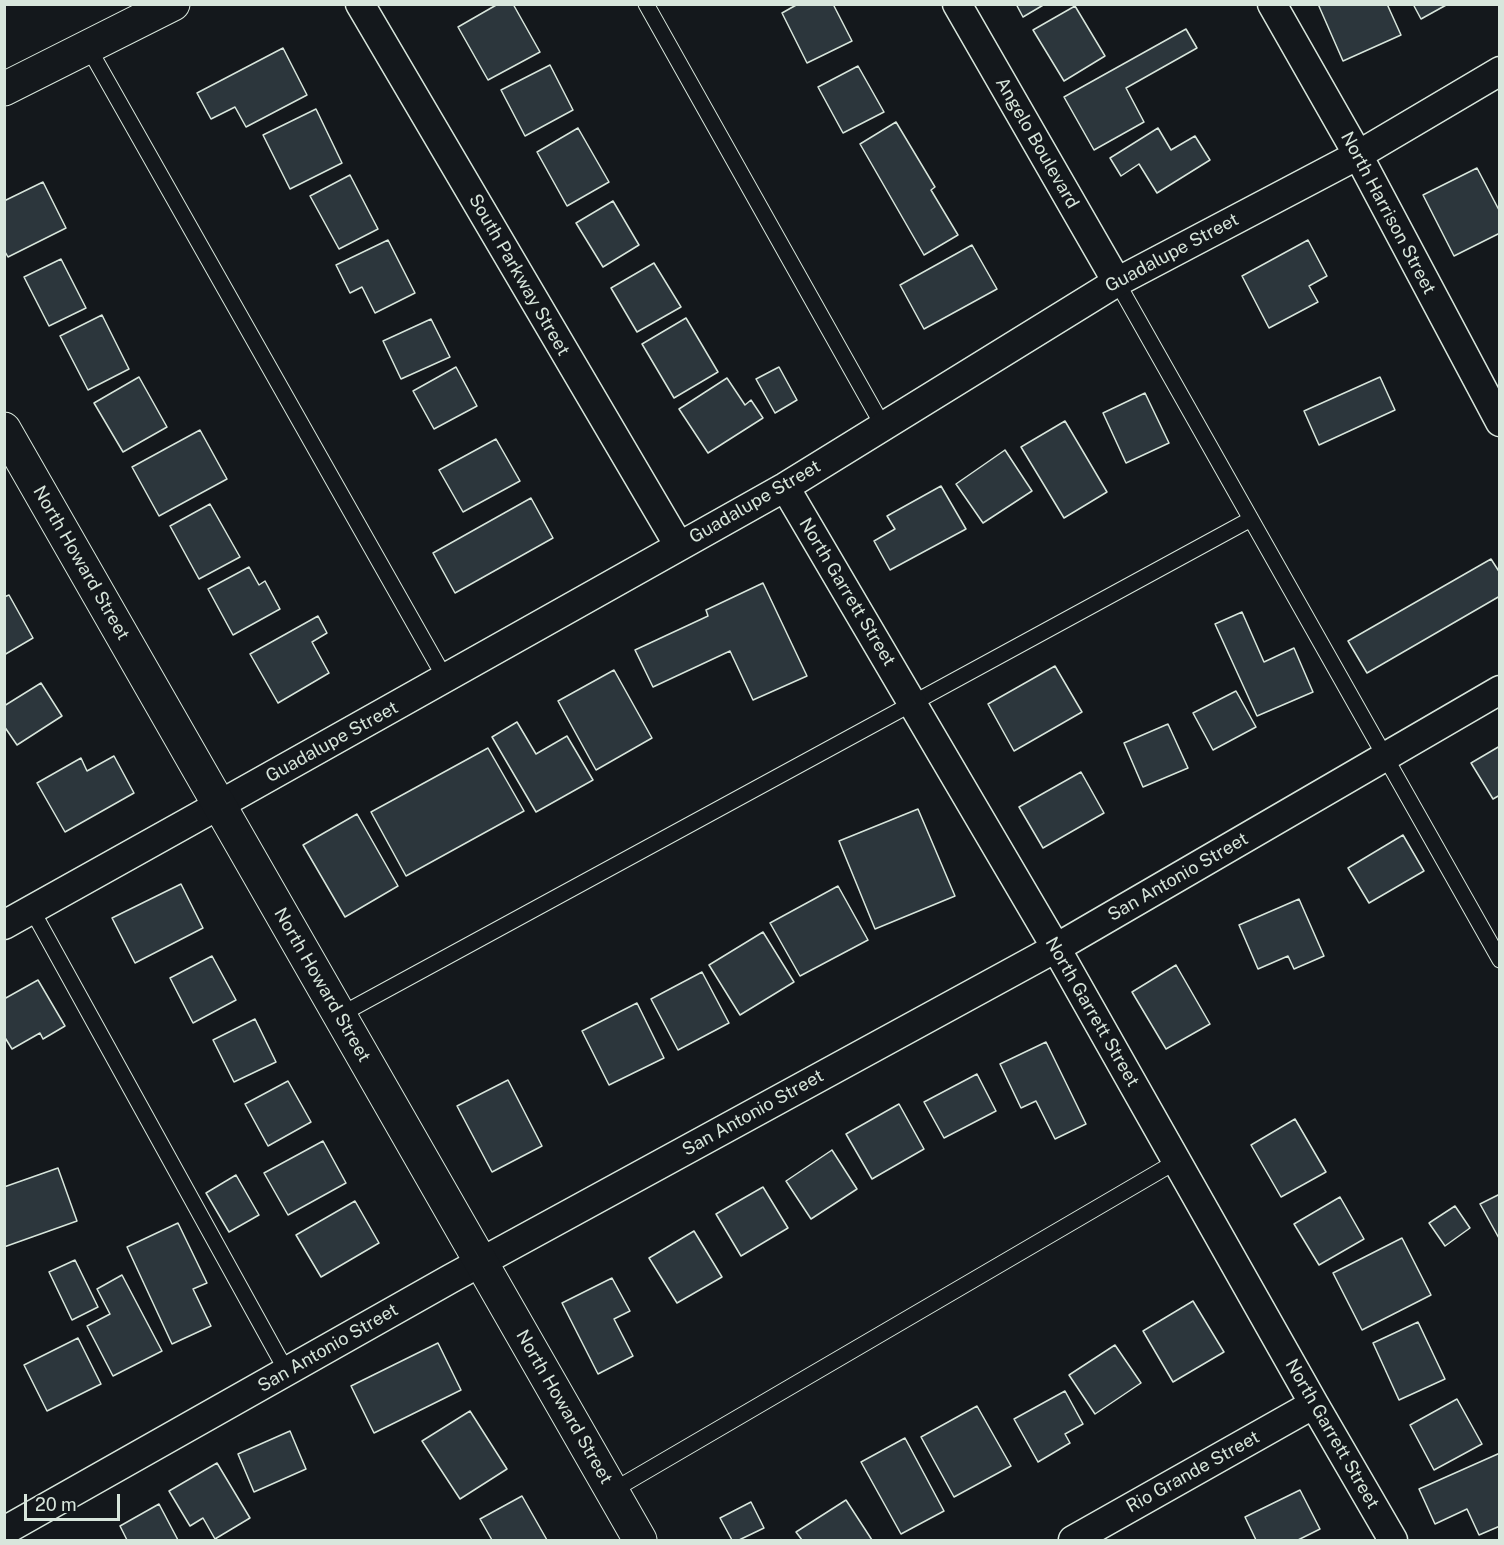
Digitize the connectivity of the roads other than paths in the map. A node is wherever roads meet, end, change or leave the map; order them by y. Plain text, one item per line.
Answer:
1 (173, 4) edge
2 (360, 4) edge
3 (646, 4) edge
4 (957, 4) edge
5 (1272, 4) edge
6 (88, 47) junction
7 (1500, 71) edge
8 (4, 89) edge
9 (1358, 155) junction
10 (1117, 282) junction
11 (1500, 422) edge
12 (883, 426) junction
13 (4, 429) edge
14 (784, 487) junction
15 (1251, 519) junction
16 (679, 546) junction
17 (445, 678) junction
18 (1500, 690) edge
19 (912, 703) junction
20 (1385, 757) junction
21 (219, 806) junction
22 (32, 910) junction
23 (4, 925) edge
24 (1056, 948) junction
25 (1500, 960) edge
26 (340, 1015) junction
27 (1177, 1161) junction
28 (481, 1262) junction
29 (287, 1372) junction
30 (1314, 1404) junction
31 (612, 1491) junction
32 (4, 1531) edge
33 (640, 1540) edge
34 (1073, 1540) edge
35 (1393, 1540) edge

1 - 6 street
2 - 16 street, South Parkway Street
3 - 12 lane
4 - 10 street, Angelo Boulevard
5 - 9 street, North Harrison Street
6 - 8 street
6 - 17 lane
7 - 9 street, Guadalupe Street
9 - 10 street, Guadalupe Street
9 - 11 street, North Harrison Street
10 - 12 street, Guadalupe Street
10 - 15 lane
12 - 14 street, Guadalupe Street
13 - 21 street, North Howard Street
14 - 16 street, Guadalupe Street
14 - 19 street, North Garrett Street
15 - 19 lane
15 - 20 lane
16 - 17 street, Guadalupe Street
17 - 21 street, Guadalupe Street
18 - 20 street, San Antonio Street
19 - 24 street, North Garrett Street
19 - 26 lane
20 - 24 street, San Antonio Street
20 - 25 lane
21 - 22 street, Guadalupe Street
21 - 26 street, North Howard Street
22 - 23 street, Guadalupe Street
22 - 29 lane
24 - 27 street, North Garrett Street
24 - 28 street, San Antonio Street
26 - 28 street, North Howard Street
27 - 30 street, North Garrett Street
27 - 31 lane
28 - 29 street, San Antonio Street
28 - 31 street, North Howard Street
29 - 32 street, San Antonio Street
30 - 34 street, Rio Grande Street
30 - 35 street, North Garrett Street
31 - 33 street, North Howard Street

